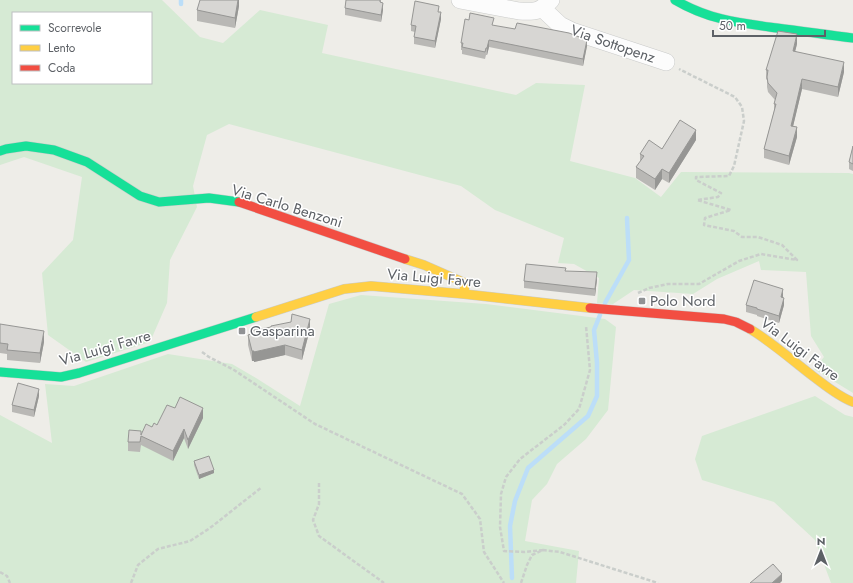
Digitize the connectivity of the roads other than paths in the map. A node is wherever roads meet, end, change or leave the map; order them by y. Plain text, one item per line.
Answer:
1 (460, 0) edge
2 (675, 0) edge
3 (547, 4) edge
4 (853, 38) edge
5 (666, 62) road end
6 (0, 151) edge
7 (464, 294) junction
8 (0, 372) edge
9 (853, 402) edge

1 - 3 street, Via Sottopenz
2 - 4 street
3 - 5 street, Via Sottopenz
6 - 7 street, Via Carlo Benzoni
7 - 8 street, Via Luigi Favre
7 - 9 street, Via Luigi Favre

